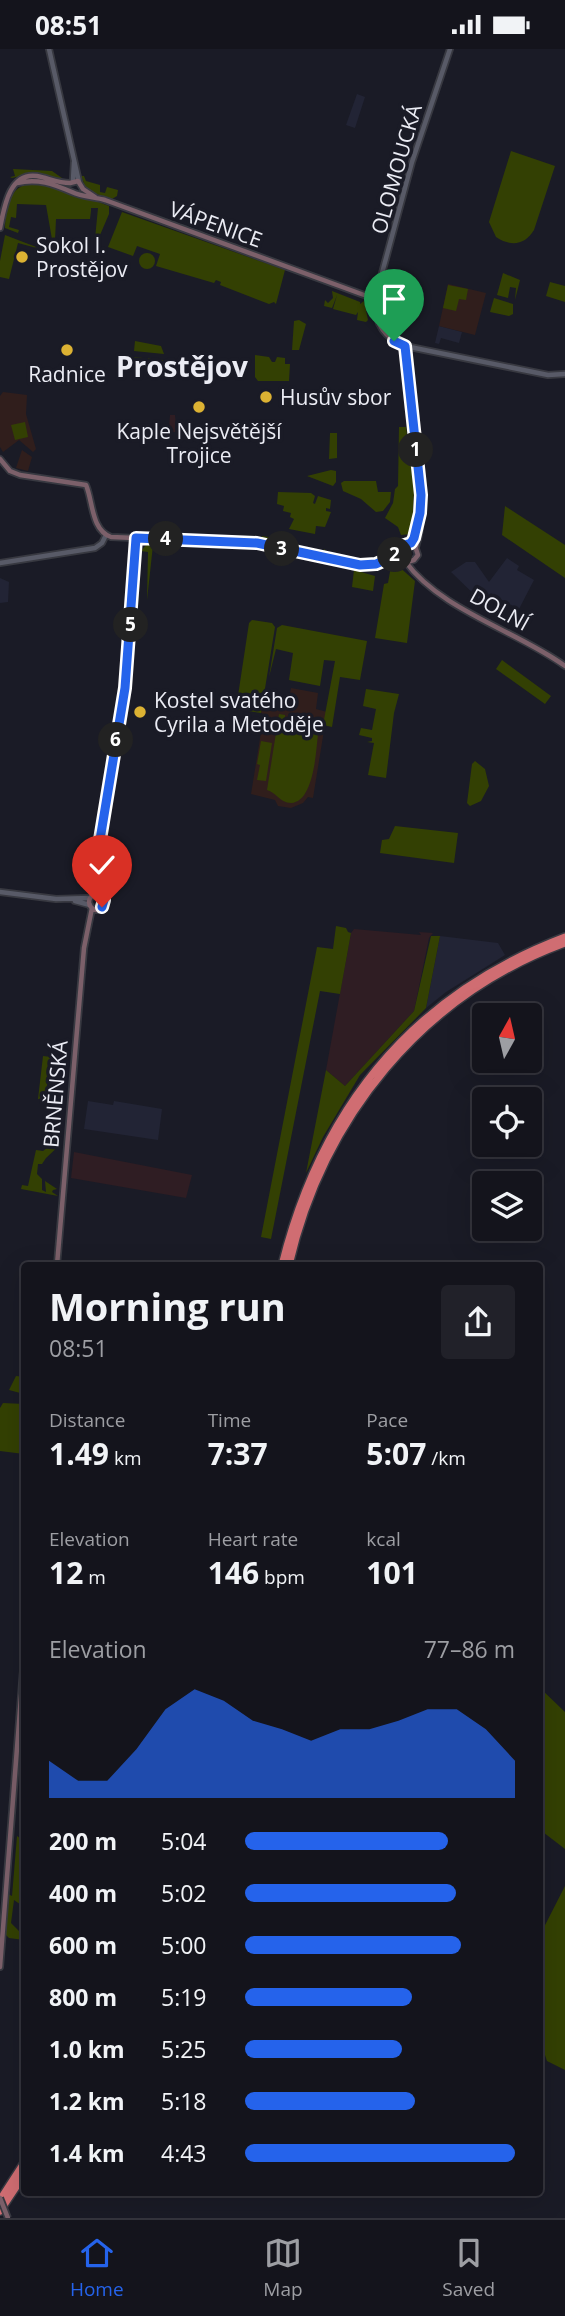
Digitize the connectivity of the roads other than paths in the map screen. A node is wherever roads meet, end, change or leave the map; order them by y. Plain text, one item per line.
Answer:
1 (49, 49) edge
2 (450, 49) edge
3 (17, 183) junction
4 (76, 183) junction
5 (72, 192) junction
6 (95, 198) junction
7 (0, 228) edge
8 (374, 299) junction
9 (405, 346) junction
10 (565, 374) edge
11 (0, 459) edge
12 (419, 527) junction
13 (106, 535) junction
14 (136, 538) junction
15 (411, 543) junction
16 (416, 547) junction
17 (400, 549) junction
18 (404, 560) junction
19 (414, 560) junction
20 (0, 563) edge
21 (379, 563) junction
22 (420, 579) junction
23 (565, 666) edge
24 (0, 892) edge
25 (94, 894) junction
26 (67, 899) junction
27 (93, 907) junction
28 (565, 937) edge
29 (565, 943) edge
30 (57, 1262) edge
31 (283, 1262) edge
32 (290, 1262) edge
33 (21, 1696) edge
34 (0, 1967) edge
35 (21, 2168) edge
36 (21, 2180) edge
37 (0, 2199) edge
38 (0, 2211) edge
39 (8, 2218) edge

1 - 4 street
2 - 8 street, OLOMOUCKÁ
3 - 4 main road
3 - 5 main road, VÁPENICE
3 - 7 main road
4 - 5 main road
4 - 5 main road
4 - 6 main road, VÁPENICE
5 - 6 main road, VÁPENICE
6 - 8 main road, VÁPENICE
8 - 9 main road
9 - 10 street
9 - 12 main road
11 - 13 main road
12 - 15 main road
12 - 16 main road
13 - 14 main road
13 - 20 street
14 - 21 main road
14 - 25 main road
15 - 16 main road
15 - 17 main road
16 - 19 main road
17 - 18 main road
17 - 21 main road
18 - 19 main road
18 - 21 main road
18 - 22 main road, DOLNÍ
19 - 22 main road
22 - 23 main road, DOLNÍ
24 - 26 street
25 - 26 street
25 - 27 main road
25 - 27 main road
26 - 27 street
27 - 30 main road, BRNĚNSKÁ
28 - 31 highway
29 - 32 highway
33 - 34 main road
35 - 37 highway
36 - 38 highway
37 - 39 main road, bridge

